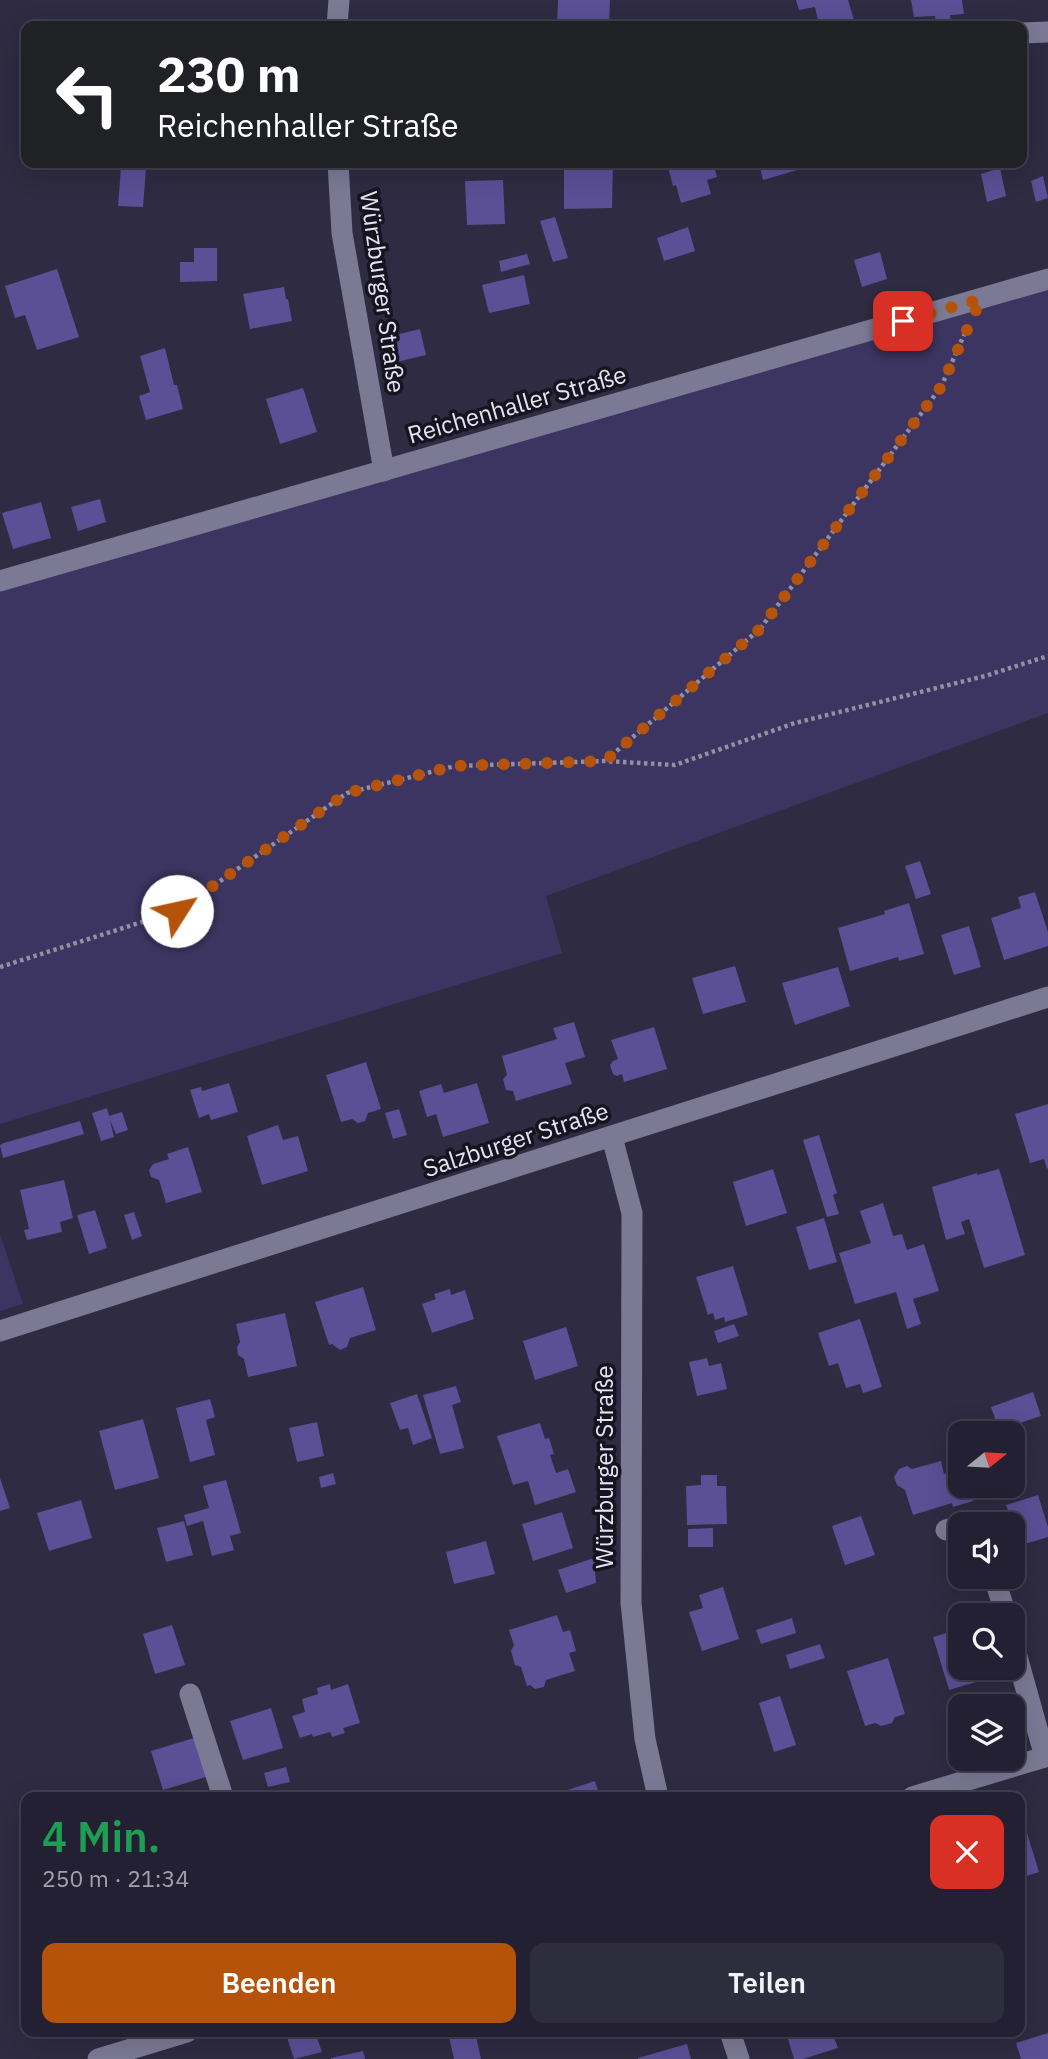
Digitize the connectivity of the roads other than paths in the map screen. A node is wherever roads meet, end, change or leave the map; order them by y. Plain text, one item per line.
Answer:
1 (339, 0) edge
2 (337, 21) edge
3 (1048, 32) edge
4 (1027, 33) edge
5 (338, 168) edge
6 (1048, 279) edge
7 (384, 471) junction
8 (0, 581) edge
9 (1048, 998) edge
10 (611, 1137) junction
11 (0, 1331) edge
12 (1024, 1680) edge
13 (190, 1694) dead end
14 (1046, 1756) edge
15 (221, 1792) edge
16 (657, 1792) edge
17 (928, 1792) edge
18 (171, 2037) edge
19 (732, 2037) edge
20 (98, 2059) edge
21 (739, 2059) edge

1 - 2 street
3 - 4 street
5 - 7 street, Würzburger Straße
6 - 7 street, Reichenhaller Straße
7 - 8 street, Reichenhaller Straße
9 - 10 street, Salzburger Straße
10 - 11 street, Salzburger Straße
10 - 16 street, Würzburger Straße
12 - 14 street
13 - 15 street
14 - 17 street
18 - 20 street
19 - 21 street

